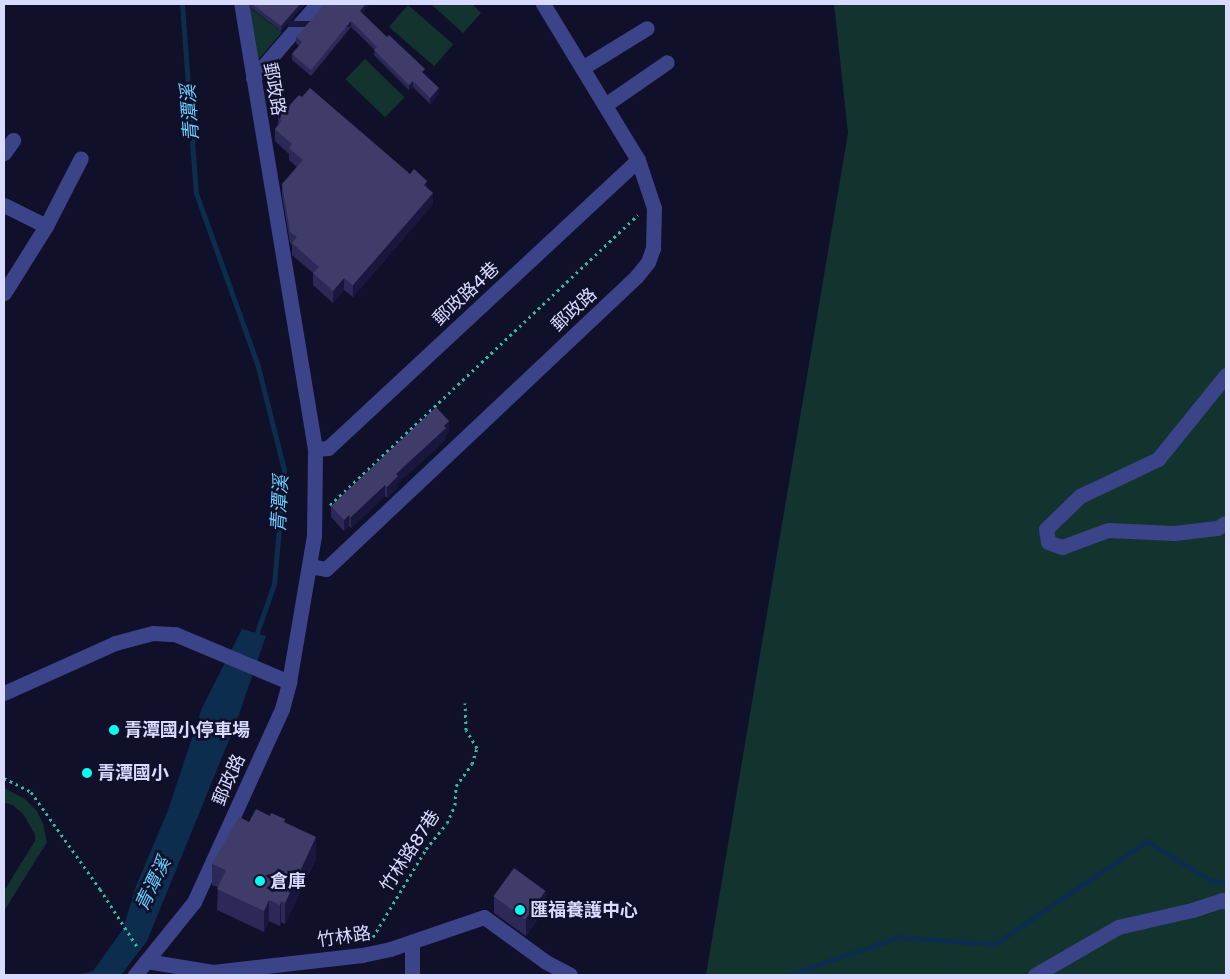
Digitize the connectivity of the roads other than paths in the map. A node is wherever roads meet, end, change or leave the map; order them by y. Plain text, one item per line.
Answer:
1 (241, 4) edge
2 (317, 4) edge
3 (543, 4) edge
4 (647, 28) dead end
5 (667, 62) dead end
6 (582, 68) junction
7 (253, 78) junction
8 (604, 105) junction
9 (13, 140) dead end
10 (4, 153) edge
11 (81, 158) dead end
12 (638, 160) junction
13 (4, 205) edge
14 (46, 226) junction
15 (4, 293) edge
16 (1226, 375) edge
17 (315, 449) junction
18 (1226, 523) edge
19 (309, 566) junction
20 (289, 682) junction
21 (4, 693) edge
22 (1226, 902) edge
23 (412, 942) junction
24 (146, 961) junction
25 (543, 968) edge
26 (135, 975) edge
27 (170, 975) edge
28 (412, 975) edge
29 (570, 975) edge
30 (1035, 975) edge

1 - 7 street, 郵政路
2 - 7 street
3 - 6 street, 郵政路
4 - 6 street
5 - 8 street
6 - 8 street, 郵政路
7 - 17 street, 郵政路
8 - 12 street, 郵政路
9 - 10 street
11 - 14 street
12 - 17 street, 郵政路4巷
12 - 19 street, 郵政路
13 - 14 street
14 - 15 street
16 - 18 street
17 - 19 street, 郵政路
19 - 20 street, 郵政路
20 - 21 street
20 - 24 street, 郵政路
22 - 30 street
23 - 24 street, 竹林路
23 - 25 street, 竹林路
23 - 28 street
24 - 26 street
24 - 27 street
25 - 29 street

